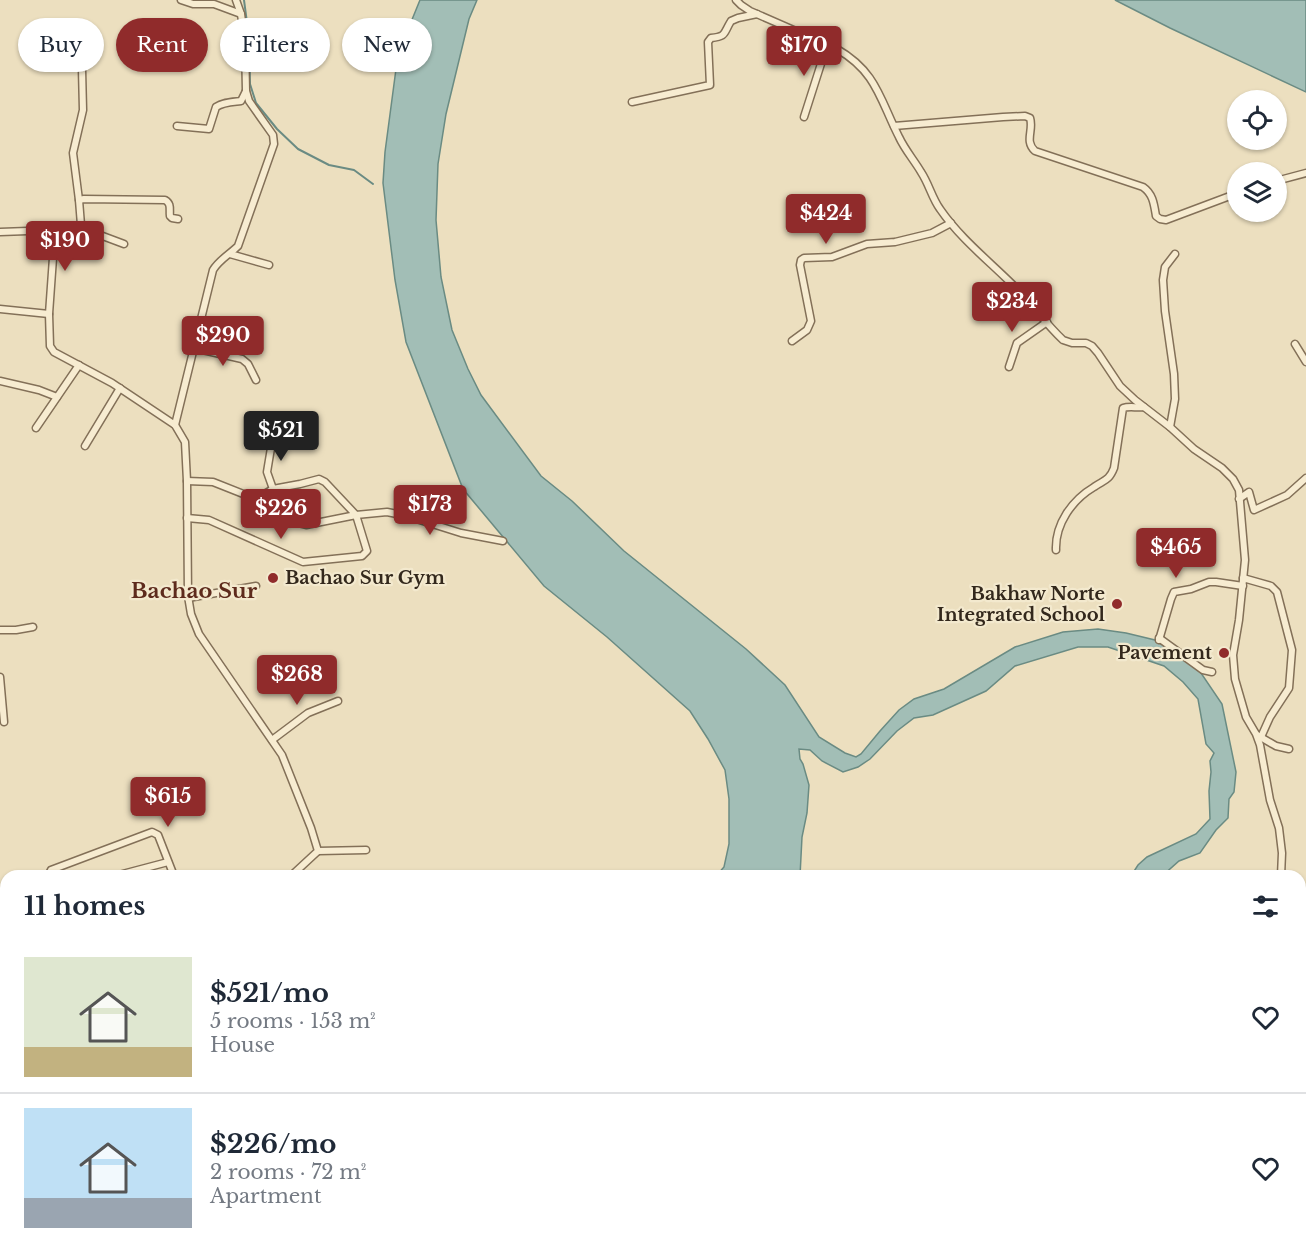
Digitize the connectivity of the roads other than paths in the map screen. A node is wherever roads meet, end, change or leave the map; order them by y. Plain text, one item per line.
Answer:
1 (181, 0) edge
2 (236, 0) edge
3 (736, 0) edge
4 (241, 14) junction
5 (758, 14) junction
6 (827, 45) junction
7 (82, 72) edge
8 (246, 91) junction
9 (632, 102) dead end
10 (804, 117) dead end
11 (177, 126) dead end
12 (894, 126) junction
13 (1306, 173) edge
14 (1287, 178) edge
15 (1227, 197) edge
16 (79, 200) junction
17 (178, 219) dead end
18 (951, 224) junction
19 (81, 225) junction
20 (55, 230) junction
21 (0, 232) edge
22 (124, 244) dead end
23 (230, 254) junction
24 (1175, 254) dead end
25 (269, 265) dead end
26 (0, 309) edge
27 (49, 314) junction
28 (1047, 322) junction
29 (792, 341) dead end
30 (1295, 344) dead end
31 (194, 348) junction
32 (1306, 362) edge
33 (79, 365) junction
34 (1009, 367) dead end
35 (256, 380) dead end
36 (0, 381) edge
37 (120, 388) junction
38 (57, 397) junction
39 (1144, 407) junction
40 (175, 424) junction
41 (1170, 427) junction
42 (36, 428) dead end
43 (273, 436) dead end
44 (85, 446) dead end
45 (1306, 478) edge
46 (187, 481) junction
47 (273, 489) junction
48 (256, 499) junction
49 (1239, 499) junction
50 (356, 515) junction
51 (187, 518) junction
52 (503, 541) dead end
53 (1056, 550) dead end
54 (1243, 578) junction
55 (256, 586) dead end
56 (1242, 586) junction
57 (188, 598) junction
58 (33, 627) dead end
59 (0, 630) edge
60 (1212, 672) dead end
61 (0, 677) edge
62 (338, 701) dead end
63 (4, 722) dead end
64 (1258, 736) junction
65 (272, 740) junction
66 (1289, 749) dead end
67 (366, 850) dead end
68 (318, 851) junction
69 (168, 862) junction
70 (51, 870) edge
71 (138, 870) edge
72 (171, 870) edge
73 (297, 870) edge
74 (1281, 870) edge

1 - 4 street
2 - 4 street
3 - 5 street
4 - 8 street
5 - 6 street
5 - 9 street
6 - 10 street
6 - 12 street
7 - 16 street
8 - 11 street
8 - 23 street
12 - 15 street
12 - 18 street
13 - 14 street
16 - 17 street
16 - 19 street
18 - 28 street
18 - 29 street
19 - 20 street
19 - 22 street
20 - 21 street
20 - 27 street
23 - 25 street
23 - 31 street
24 - 41 street
26 - 27 street
27 - 33 street
28 - 34 street
28 - 39 street
30 - 32 street
31 - 35 street
31 - 40 street
33 - 37 street
33 - 38 street
36 - 38 street
37 - 40 street
37 - 44 street
38 - 42 street
39 - 41 street
39 - 53 street
40 - 46 street
41 - 49 street
43 - 47 street
45 - 49 street
46 - 48 street
46 - 51 street
47 - 48 street
47 - 50 street
48 - 50 street
49 - 54 street
50 - 51 street
50 - 52 street
51 - 57 street
54 - 56 street
54 - 64 street
55 - 57 street
56 - 60 street
56 - 64 street
57 - 65 street
58 - 59 street
61 - 63 street
62 - 65 street
64 - 66 street
64 - 74 street
65 - 68 street
67 - 68 street
68 - 73 street
69 - 70 street
69 - 71 street
69 - 72 street

